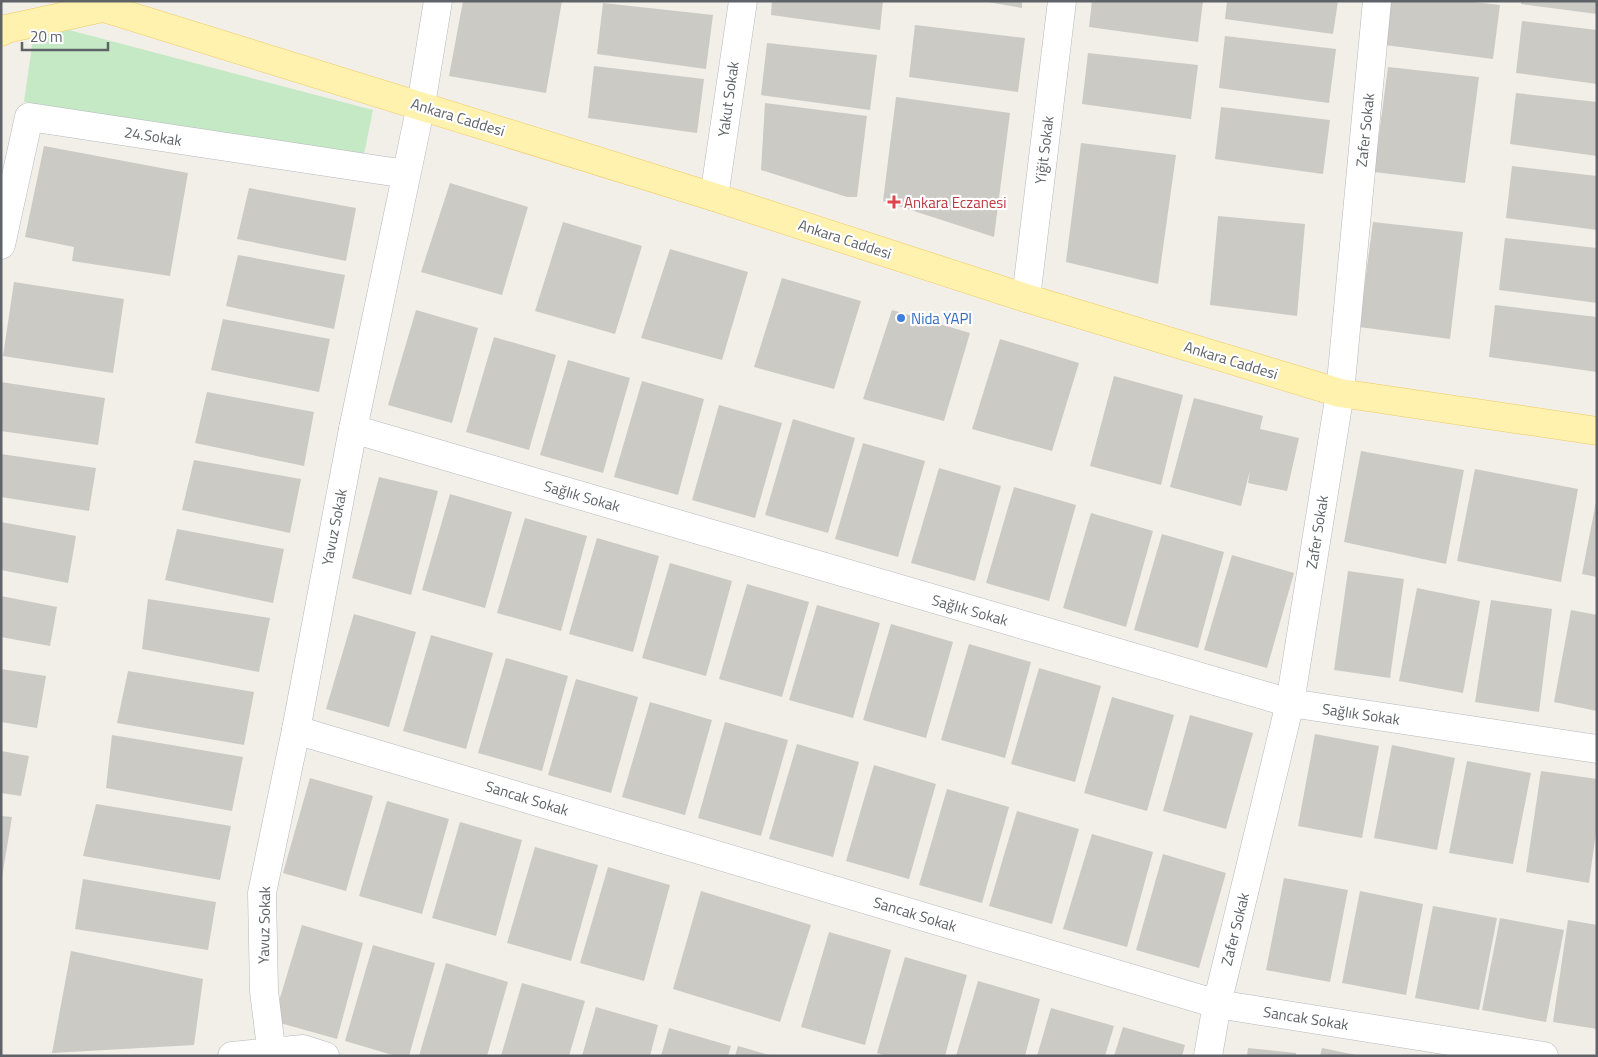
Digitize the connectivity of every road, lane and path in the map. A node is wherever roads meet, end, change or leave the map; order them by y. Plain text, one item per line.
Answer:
1 (438, 1) edge
2 (743, 1) edge
3 (1062, 1) edge
4 (1378, 1) edge
5 (92, 3) edge
6 (1, 32) edge
7 (421, 105) junction
8 (406, 174) junction
9 (714, 197) junction
10 (1, 245) edge
11 (1026, 298) junction
12 (1340, 393) junction
13 (353, 429) junction
14 (1597, 431) edge
15 (1290, 703) junction
16 (296, 730) junction
17 (1597, 749) edge
18 (1217, 1004) junction
19 (271, 1054) edge
20 (232, 1056) edge
21 (324, 1056) edge
22 (1208, 1056) edge
23 (1544, 1056) edge

1 - 7 street, Yavuz Sokak
2 - 9 street, Yakut Sokak
3 - 11 street, Yiğit Sokak
4 - 12 street, Zafer Sokak
5 - 6 main road
5 - 7 main road, Ankara Caddesi
7 - 8 street, Yavuz Sokak
7 - 9 main road, Ankara Caddesi
8 - 10 street, 24.Sokak
8 - 13 street, Yavuz Sokak
9 - 11 main road, Ankara Caddesi
11 - 12 main road, Ankara Caddesi
12 - 14 main road, Ankara Caddesi
12 - 15 street, Zafer Sokak
13 - 15 street, Sağlık Sokak
13 - 16 street, Yavuz Sokak
15 - 17 street, Sağlık Sokak
15 - 18 street, Zafer Sokak
16 - 18 street, Sancak Sokak
16 - 19 street, Yavuz Sokak
18 - 22 street, Zafer Sokak
18 - 23 street, Sancak Sokak
19 - 20 street
19 - 21 street

